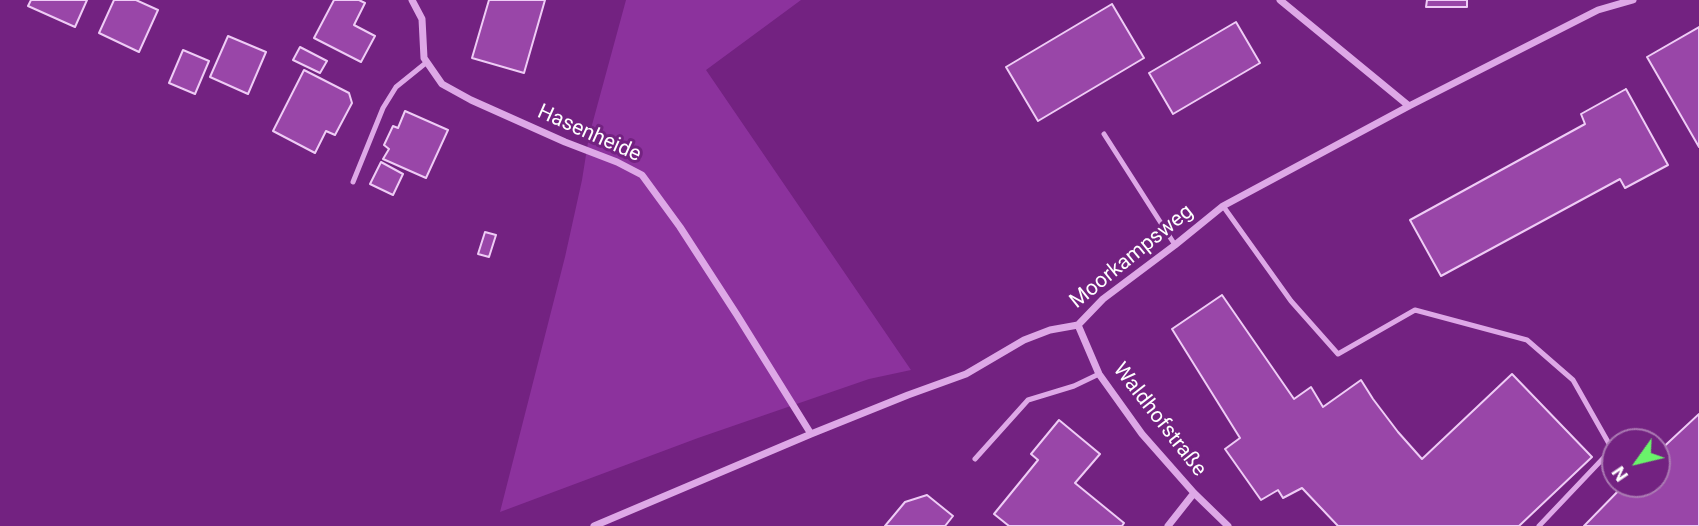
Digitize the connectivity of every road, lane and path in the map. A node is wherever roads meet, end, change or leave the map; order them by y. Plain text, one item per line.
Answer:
1 (412, 0) edge
2 (1280, 0) edge
3 (1633, 0) edge
4 (427, 62) junction
5 (1409, 106) junction
6 (1104, 134) dead end
7 (353, 182) dead end
8 (1223, 206) junction
9 (1175, 245) junction
10 (1078, 325) junction
11 (1099, 374) junction
12 (811, 434) junction
13 (975, 459) dead end
14 (1194, 493) junction
15 (594, 526) edge
16 (1168, 526) edge
17 (1228, 526) edge
18 (1539, 526) edge

1 - 4 street
2 - 5 street
3 - 5 street, Moorkampsweg
4 - 7 lane
4 - 12 street, Hasenheide
5 - 8 street, Moorkampsweg
6 - 9 lane
8 - 9 street, Moorkampsweg
8 - 18 lane
9 - 10 street, Moorkampsweg
10 - 11 street, Waldhofstraße
10 - 12 street, Moorkampsweg
11 - 13 lane
11 - 14 street, Waldhofstraße
12 - 15 street, Moorkampsweg
14 - 16 street
14 - 17 street, Waldhofstraße

